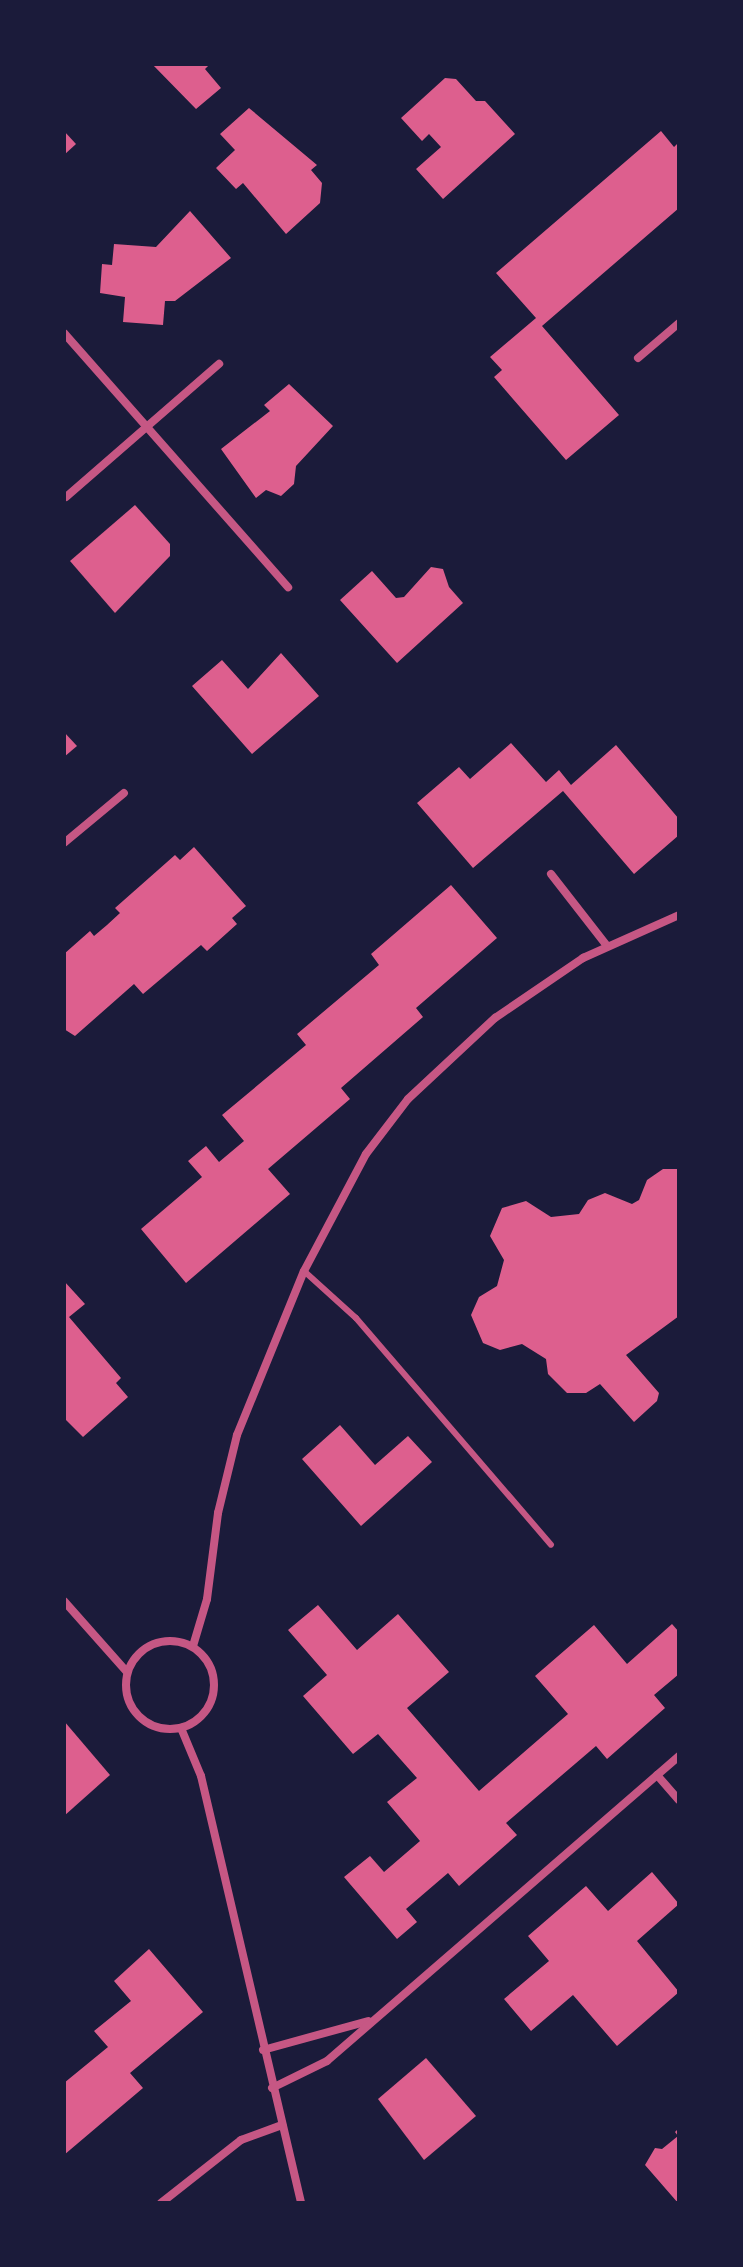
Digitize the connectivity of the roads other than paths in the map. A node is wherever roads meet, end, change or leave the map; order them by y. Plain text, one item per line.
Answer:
1 (679, 323) edge
2 (64, 333) edge
3 (638, 358) dead end
4 (219, 364) dead end
5 (147, 427) junction
6 (66, 497) edge
7 (288, 587) dead end
8 (124, 793) dead end
9 (64, 843) edge
10 (551, 874) dead end
11 (679, 915) edge
12 (607, 946) junction
13 (304, 1271) junction
14 (551, 1545) dead end
15 (64, 1601) edge
16 (193, 1646) junction
17 (127, 1672) junction
18 (181, 1728) junction
19 (679, 1756) edge
20 (657, 1775) junction
21 (679, 1800) edge
22 (373, 2019) junction
23 (263, 2050) junction
24 (272, 2088) junction
25 (282, 2125) junction
26 (161, 2203) edge
27 (301, 2203) edge

1 - 3 street
2 - 5 street
4 - 5 street
5 - 6 street
5 - 7 street
8 - 9 street
10 - 12 street
11 - 12 street
12 - 13 street
13 - 14 lane
13 - 16 street
15 - 17 street
16 - 17 street
16 - 18 street
17 - 18 street
18 - 23 street
19 - 20 street
20 - 21 street
20 - 22 street
22 - 23 street
22 - 24 street
23 - 24 street
24 - 25 street
25 - 26 street
25 - 27 street

